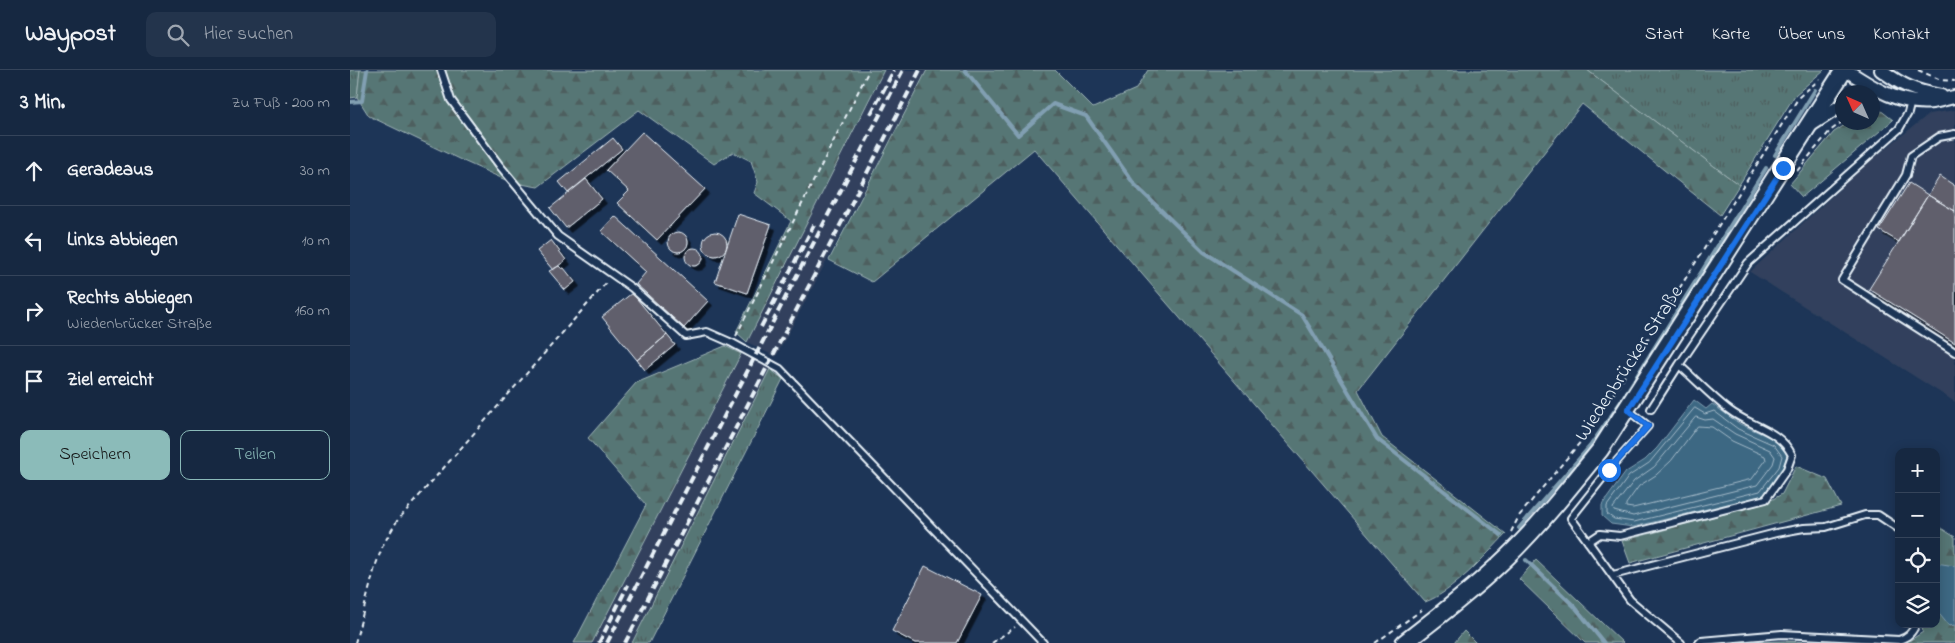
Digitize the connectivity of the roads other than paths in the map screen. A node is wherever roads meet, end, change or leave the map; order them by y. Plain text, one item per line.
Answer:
1 (441, 70) edge
2 (1845, 70) edge
3 (1881, 70) edge
4 (1880, 95) edge
5 (1889, 95) junction
6 (1951, 97) edge
7 (1911, 101) junction
8 (1835, 110) edge
9 (1809, 127) junction
10 (1955, 134) edge
11 (1955, 352) edge
12 (1680, 365) junction
13 (1651, 409) dead end
14 (1628, 410) junction
15 (1895, 526) edge
16 (1588, 542) junction
17 (1613, 575) junction
18 (1914, 628) edge
19 (1043, 643) edge
20 (1404, 643) edge
21 (1681, 643) edge
22 (1699, 643) edge

1 - 19 lane
2 - 5 street
2 - 9 street, Wiedenbrücker Straße
3 - 6 street
4 - 5 street
5 - 7 street
6 - 7 street
7 - 12 lane
8 - 9 street
9 - 14 street, Wiedenbrücker Straße
10 - 11 lane
12 - 13 lane
12 - 16 lane
14 - 16 lane
14 - 20 street, Wiedenbrücker Straße
15 - 17 lane
16 - 17 lane
17 - 21 lane
18 - 22 lane

